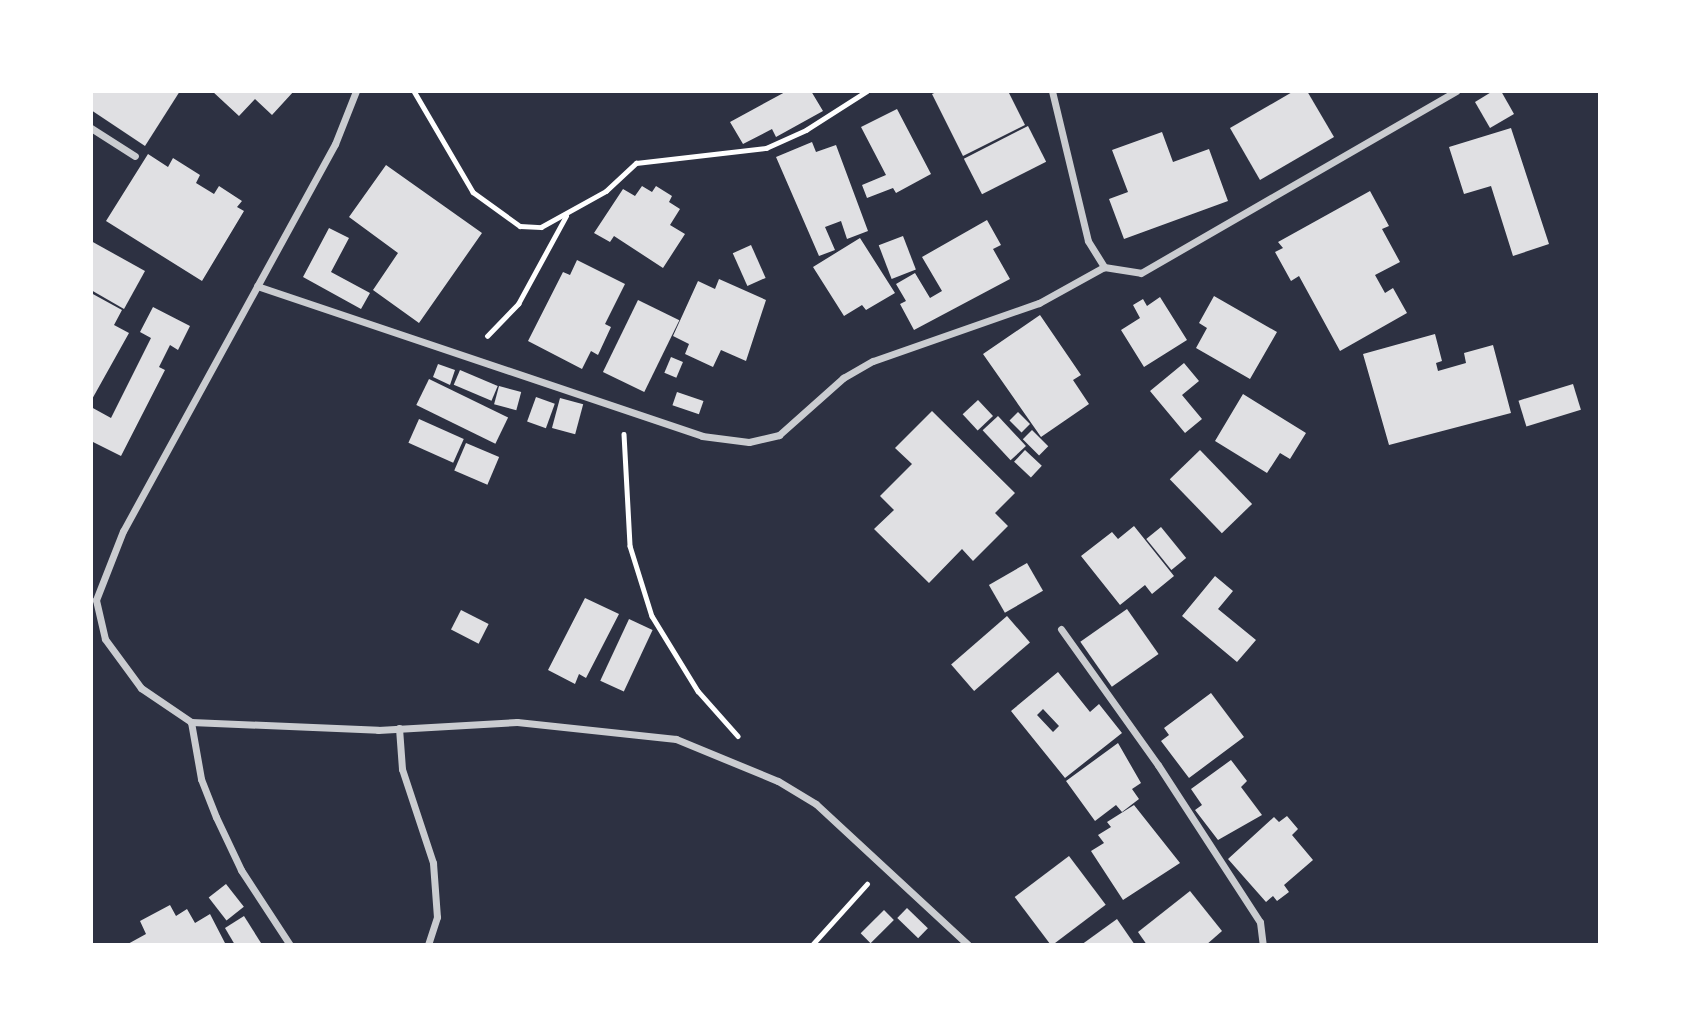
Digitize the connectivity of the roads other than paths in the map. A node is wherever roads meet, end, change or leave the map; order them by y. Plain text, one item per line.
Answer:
1 (356, 91) edge
2 (1052, 91) edge
3 (1457, 91) edge
4 (91, 128) edge
5 (135, 156) dead end
6 (1104, 267) junction
7 (257, 286) junction
8 (93, 597) edge
9 (1060, 629) dead end
10 (191, 722) junction
11 (399, 728) junction
12 (290, 945) edge
13 (428, 945) edge
14 (968, 945) edge
15 (1263, 945) edge

1 - 7 street
2 - 6 street
3 - 6 street
4 - 5 street
6 - 7 street
7 - 8 street
8 - 10 street
9 - 15 street
10 - 11 street
10 - 12 street
11 - 13 street
11 - 14 street

